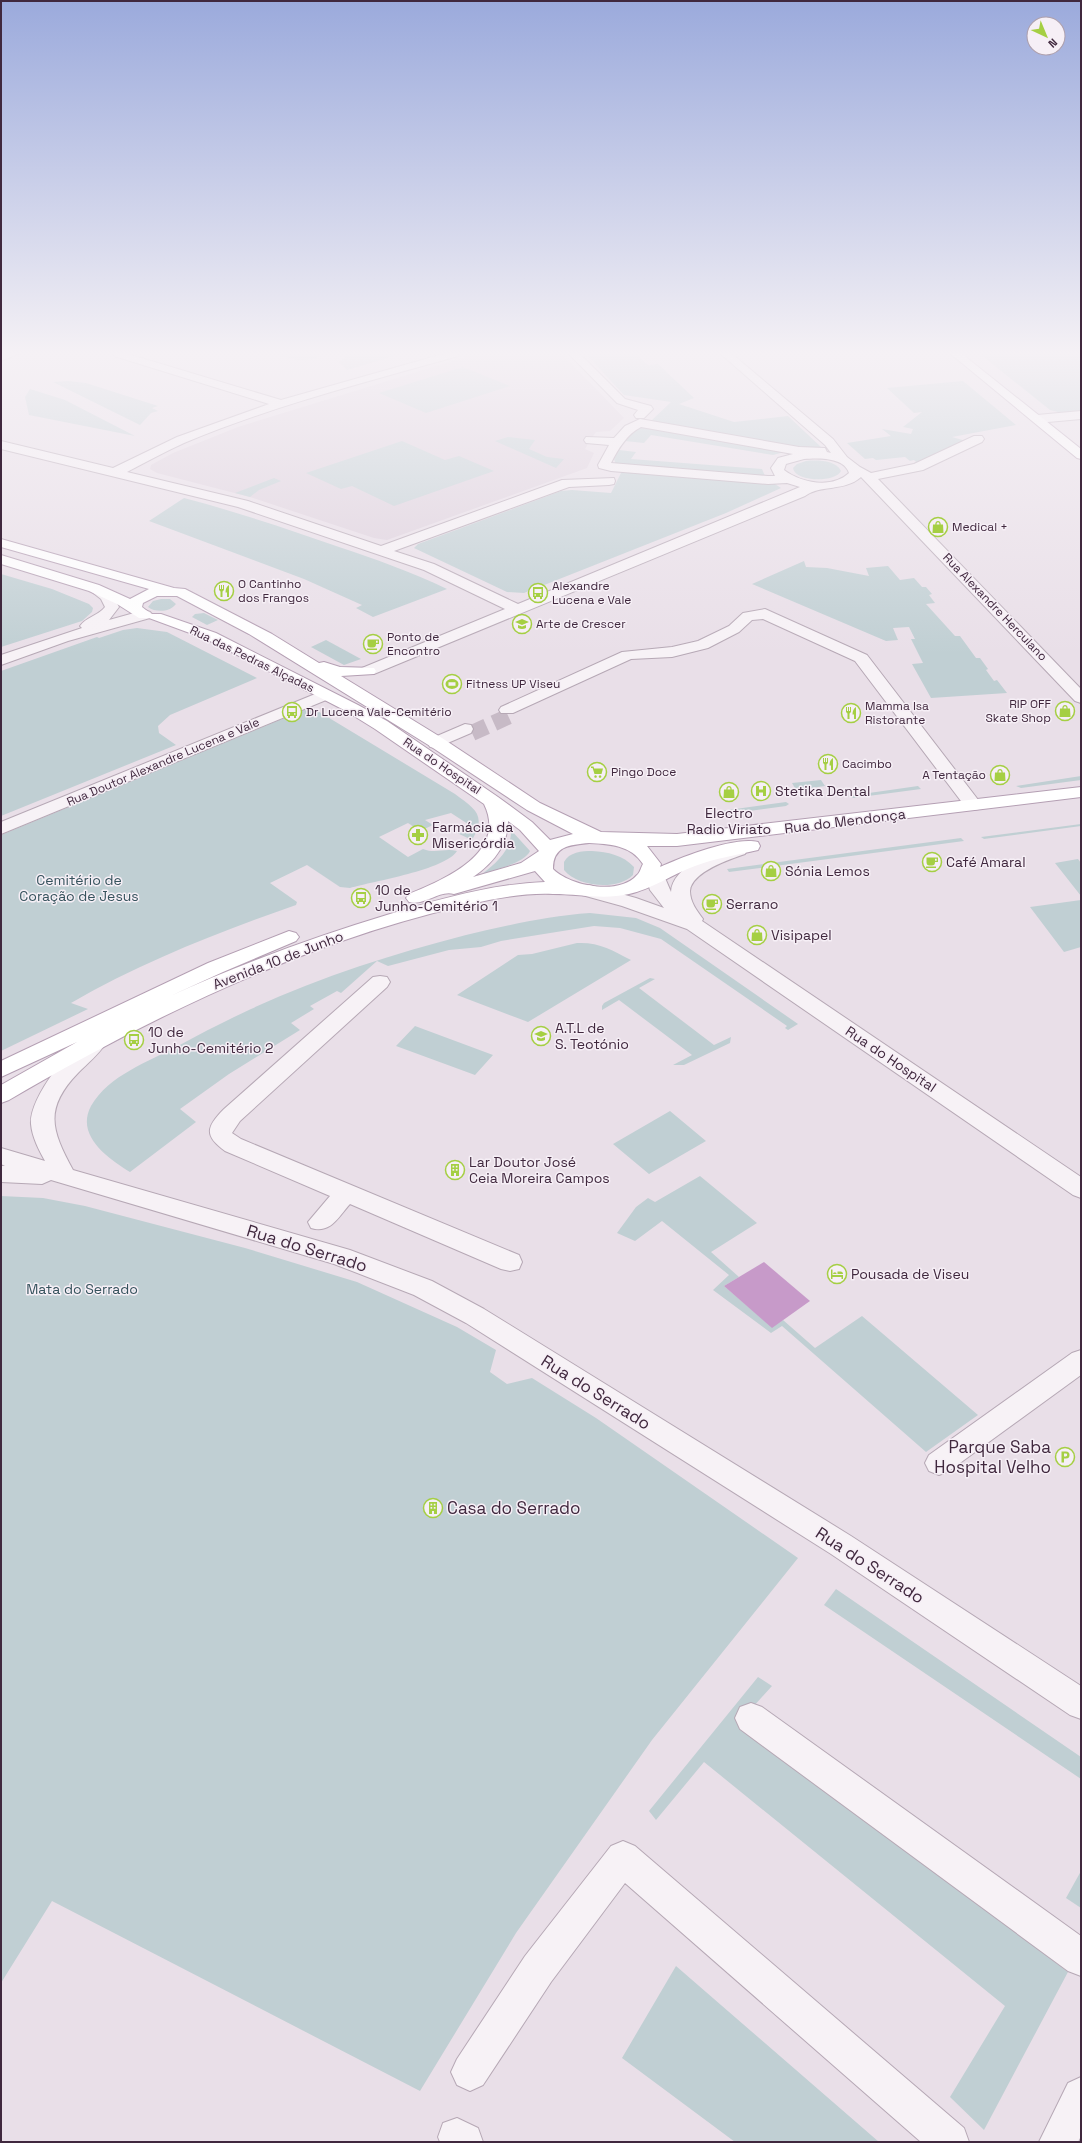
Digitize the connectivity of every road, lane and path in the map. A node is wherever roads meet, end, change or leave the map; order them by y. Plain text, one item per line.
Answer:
1 (39, 454) edge
2 (153, 454) edge
3 (610, 454) edge
4 (802, 454) edge
5 (827, 454) edge
6 (827, 454) edge
7 (945, 454) edge
8 (843, 460) junction
9 (856, 470) junction
10 (116, 472) junction
11 (869, 477) junction
12 (787, 479) junction
13 (609, 481) dead end
14 (812, 485) junction
15 (1, 544) edge
16 (380, 551) junction
17 (1, 559) edge
18 (94, 588) junction
19 (171, 591) junction
20 (191, 599) junction
21 (141, 609) junction
22 (516, 609) junction
23 (92, 624) junction
24 (255, 631) junction
25 (63, 638) junction
26 (1, 660) edge
27 (368, 671) junction
28 (325, 695) junction
29 (1081, 698) edge
30 (507, 710) tunnel mouth
31 (465, 729) tunnel mouth
32 (432, 740) junction
33 (1081, 792) edge
34 (492, 800) junction
35 (973, 805) junction
36 (1081, 806) edge
37 (1, 830) edge
38 (603, 838) junction
39 (746, 847) junction
40 (547, 853) junction
41 (652, 873) junction
42 (582, 890) junction
43 (416, 898) junction
44 (700, 928) junction
45 (380, 982) dead end
46 (96, 1042) junction
47 (1, 1070) edge
48 (1, 1095) edge
49 (1, 1156) edge
50 (1, 1174) edge
51 (65, 1176) junction
52 (1081, 1189) edge
53 (346, 1192) junction
54 (320, 1222) dead end
55 (510, 1262) dead end
56 (1081, 1361) edge
57 (939, 1463) dead end
58 (1081, 1704) edge
59 (751, 1718) dead end
60 (1081, 1958) edge
61 (470, 2072) dead end
62 (1081, 2096) edge
63 (950, 2142) edge
64 (1058, 2142) edge

1 - 10 street
2 - 10 street
3 - 12 street
4 - 12 street
5 - 8 street
6 - 8 street
7 - 11 street
8 - 9 street, Rua Alexandre Herculano
9 - 11 street, Rua Alexandre Herculano
9 - 14 street
10 - 16 street
11 - 29 street, Rua Alexandre Herculano
12 - 14 street
13 - 16 street
14 - 22 street
15 - 19 main road, Rua das Pedras Alçadas
16 - 22 street
17 - 18 main road, Rua das Pedras Alçadas
18 - 21 main road, Rua das Pedras Alçadas
18 - 23 street
19 - 20 main road, Rua das Pedras Alçadas
19 - 21 main road, Rua das Pedras Alçadas
20 - 21 main road, Rua das Pedras Alçadas
20 - 24 main road, Rua das Pedras Alçadas
21 - 23 street
21 - 25 street
21 - 28 main road, Rua das Pedras Alçadas
22 - 27 street
23 - 25 street
24 - 27 main road, Rua das Pedras Alçadas
24 - 32 main road, Rua do Hospital
25 - 26 street
27 - 32 main road, Rua do Hospital
28 - 34 main road, Rua do Hospital
28 - 37 street, Rua Doutor Alexandre Lucena e Vale
30 - 35 street
31 - 32 street
32 - 38 main road, Rua do Hospital
33 - 35 main road, Rua do Mendonça
34 - 40 main road, Rua do Hospital
34 - 43 main road
35 - 38 main road, Rua do Mendonça
36 - 39 main road, Rua do Mendonça
38 - 40 main road, Avenida 10 de Junho
38 - 41 main road
39 - 41 main road, Avenida 10 de Junho
39 - 44 street, Rua do Mendonça
40 - 42 main road
40 - 43 main road, Avenida 10 de Junho
41 - 42 main road, Avenida 10 de Junho
41 - 44 street, Rua do Hospital
42 - 44 street, Rua do Hospital
42 - 46 main road, Avenida 10 de Junho
43 - 47 main road, Avenida 10 de Junho
44 - 52 street, Rua do Hospital
45 - 53 street
46 - 48 main road, Avenida 10 de Junho
46 - 51 street
49 - 51 street
50 - 51 street
51 - 58 street, Rua do Serrado
53 - 54 street
53 - 55 street
56 - 57 street
59 - 60 street
61 - 63 street
62 - 64 street

